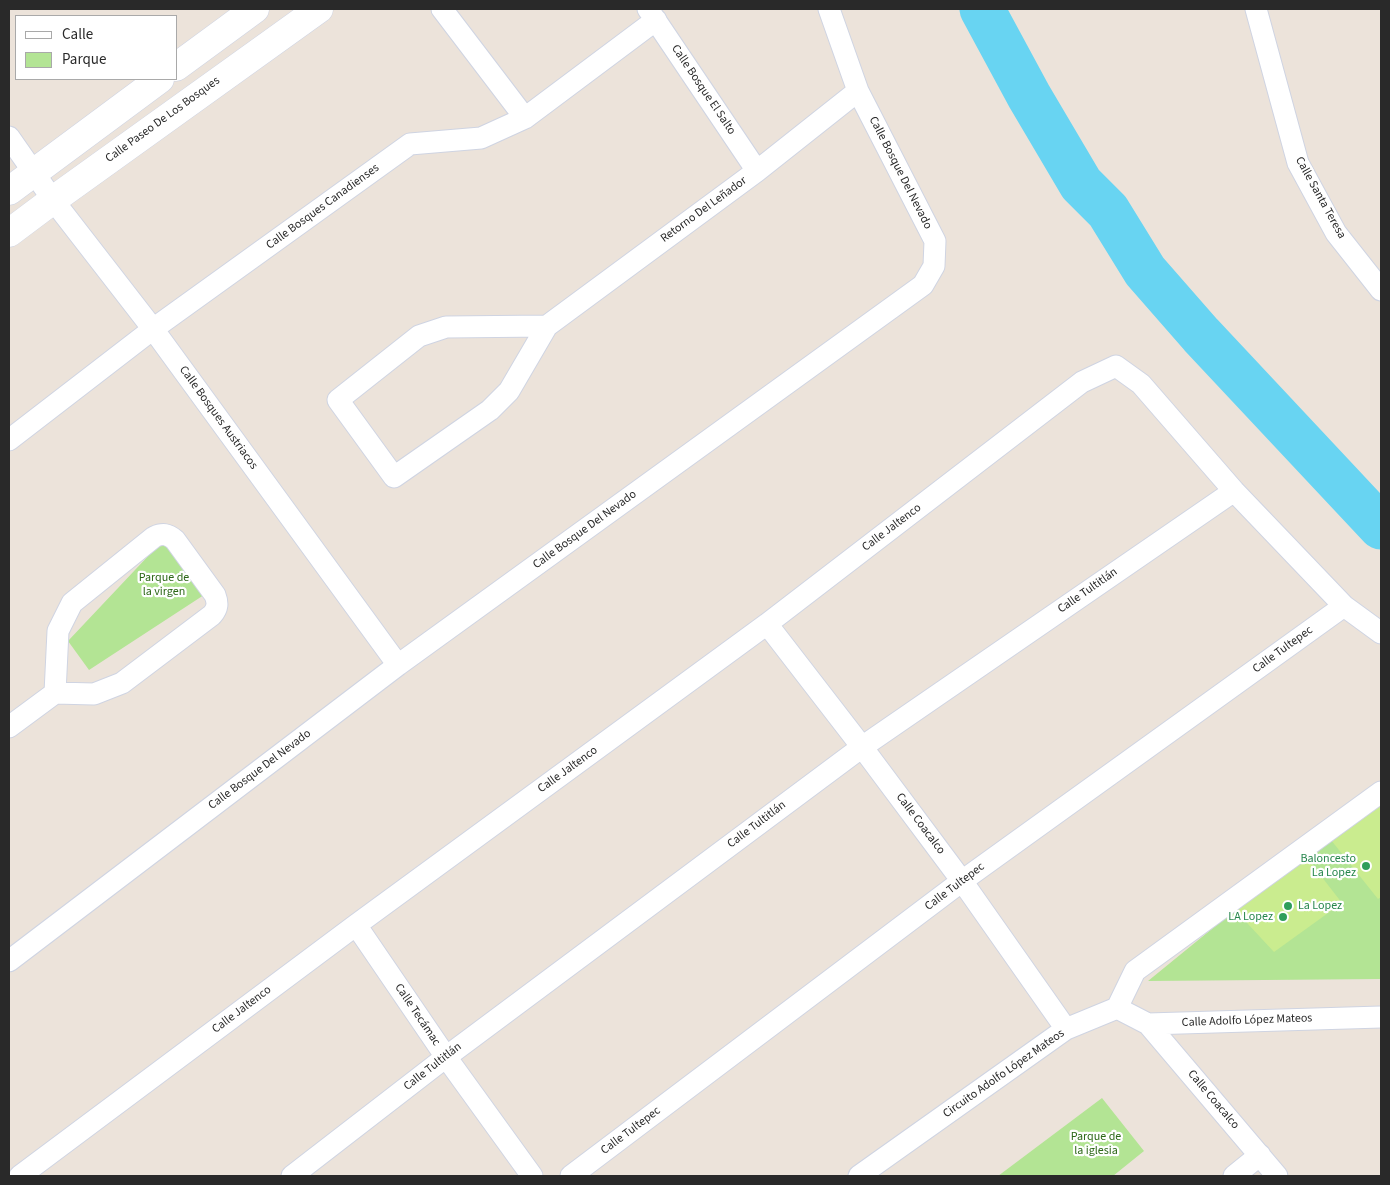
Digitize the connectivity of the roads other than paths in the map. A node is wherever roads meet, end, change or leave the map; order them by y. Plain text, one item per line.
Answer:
1 (255, 9) edge
2 (318, 9) edge
3 (442, 9) edge
4 (829, 9) edge
5 (1256, 9) edge
6 (652, 14) edge
7 (178, 66) edge
8 (159, 80) edge
9 (858, 91) junction
10 (525, 118) junction
11 (9, 137) edge
12 (33, 172) junction
13 (757, 172) junction
14 (9, 191) edge
15 (52, 200) junction
16 (9, 233) edge
17 (1381, 290) edge
18 (547, 326) junction
19 (153, 329) junction
20 (9, 440) edge
21 (1234, 490) junction
22 (1344, 606) junction
23 (767, 624) junction
24 (1381, 634) edge
25 (398, 665) junction
26 (55, 693) junction
27 (9, 727) edge
28 (862, 747) junction
29 (1381, 792) edge
30 (962, 881) junction
31 (356, 925) junction
32 (9, 961) edge
33 (1117, 1008) junction
34 (1381, 1017) edge
35 (1148, 1024) junction
36 (1066, 1029) junction
37 (446, 1057) junction
38 (1260, 1155) junction
39 (20, 1176) edge
40 (292, 1176) edge
41 (532, 1176) edge
42 (571, 1176) edge
43 (859, 1176) edge
44 (1234, 1176) edge
45 (1277, 1176) edge

1 - 7 main road
2 - 15 main road, Calle Paseo De Los Bosques
3 - 10 street
4 - 9 street, Calle Bosque Del Nevado
5 - 17 street, Calle Santa Teresa
6 - 10 street, Calle Bosques Canadienses
6 - 13 street, Calle Bosque El Salto
8 - 12 main road
9 - 13 street, Retorno Del Leñador
9 - 25 street, Calle Bosque Del Nevado
10 - 19 street, Calle Bosques Canadienses
11 - 12 street, Calle Bosques Austriacos
12 - 14 main road
12 - 15 street, Calle Bosques Austriacos
13 - 18 street, Retorno Del Leñador
15 - 16 main road, Calle Paseo De Los Bosques
15 - 19 street, Calle Bosques Austriacos
18 - 18 street
19 - 20 street, Calle Bosques Canadienses
19 - 25 street, Calle Bosques Austriacos
21 - 22 street
21 - 23 street, Calle Jaltenco
21 - 28 street, Calle Tultitlán
22 - 24 street
22 - 30 street, Calle Tultepec
23 - 28 street, Calle Coacalco
23 - 31 street, Calle Jaltenco
25 - 32 street, Calle Bosque Del Nevado
26 - 26 street
26 - 27 street
28 - 30 street, Calle Coacalco
28 - 37 street, Calle Tultitlán
29 - 33 street
30 - 36 street, Calle Coacalco
30 - 42 street, Calle Tultepec
31 - 37 street, Calle Tecámac
31 - 39 street, Calle Jaltenco
33 - 35 street, Calle Adolfo López Mateos
33 - 36 street, Circuito Adolfo López Mateos
34 - 35 street, Calle Adolfo López Mateos
35 - 38 street, Calle Coacalco
36 - 43 street, Circuito Adolfo López Mateos
37 - 40 street, Calle Tultitlán
37 - 41 street, Calle Tecámac
38 - 44 street
38 - 45 street, Calle Coacalco

